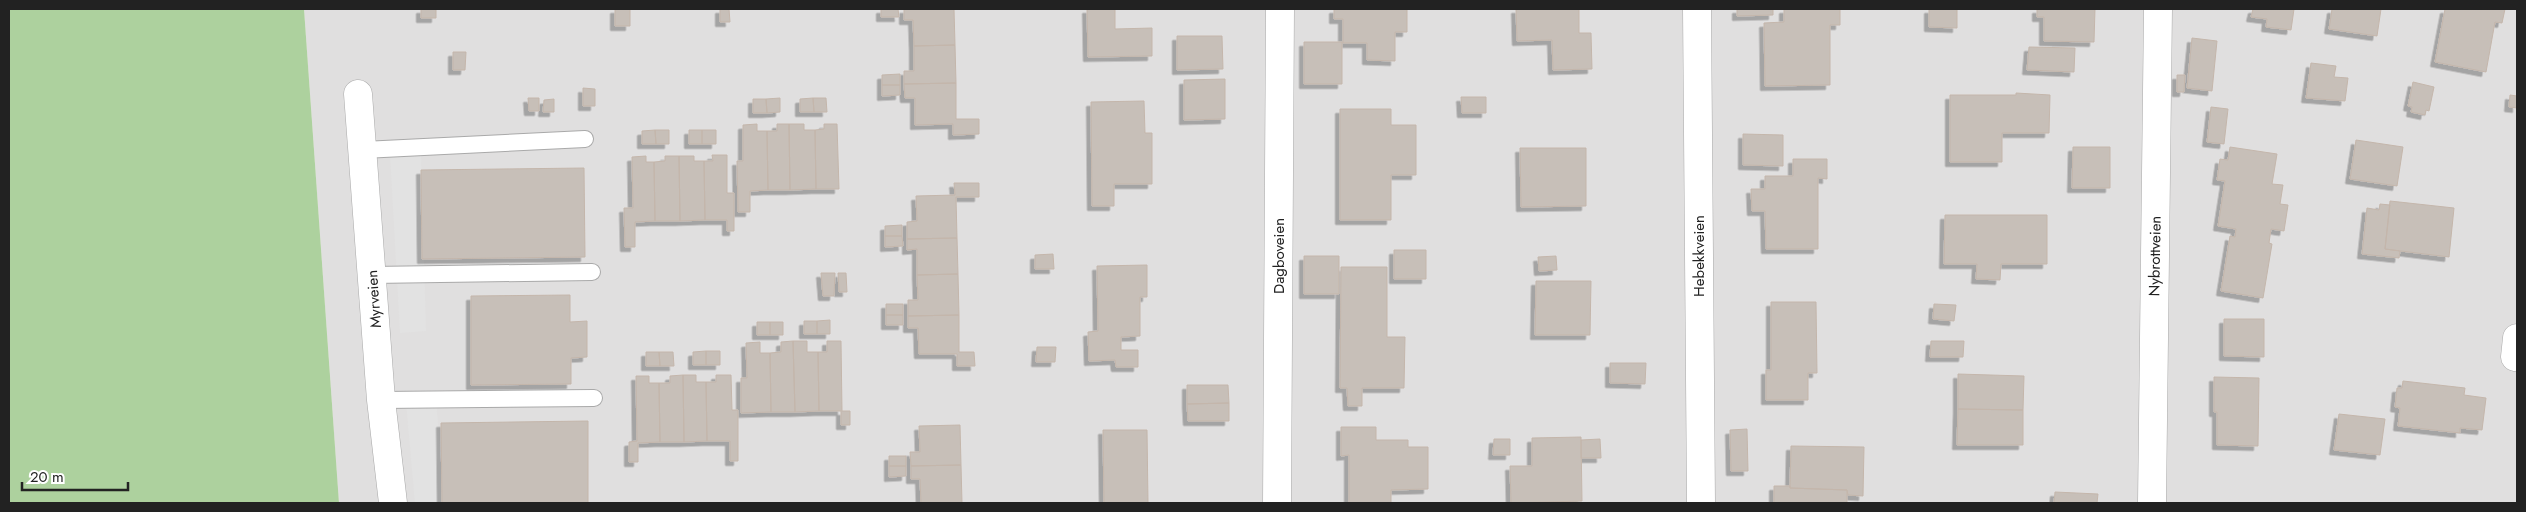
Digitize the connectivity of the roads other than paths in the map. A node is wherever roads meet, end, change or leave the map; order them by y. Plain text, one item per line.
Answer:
1 (1280, 9) edge
2 (1697, 9) edge
3 (2158, 9) edge
4 (358, 94) dead end
5 (585, 139) dead end
6 (362, 150) junction
7 (592, 272) dead end
8 (372, 275) junction
9 (594, 398) dead end
10 (381, 400) junction
11 (393, 503) edge
12 (1277, 503) edge
13 (1701, 503) edge
14 (2152, 503) edge

1 - 12 street, Dagboveien
2 - 13 street, Hebekkveien
3 - 14 street, Nybrottveien
4 - 6 street, Myrveien
5 - 6 lane
6 - 8 street, Myrveien
7 - 8 lane
8 - 10 street, Myrveien
9 - 10 lane
10 - 11 street, Myrveien

